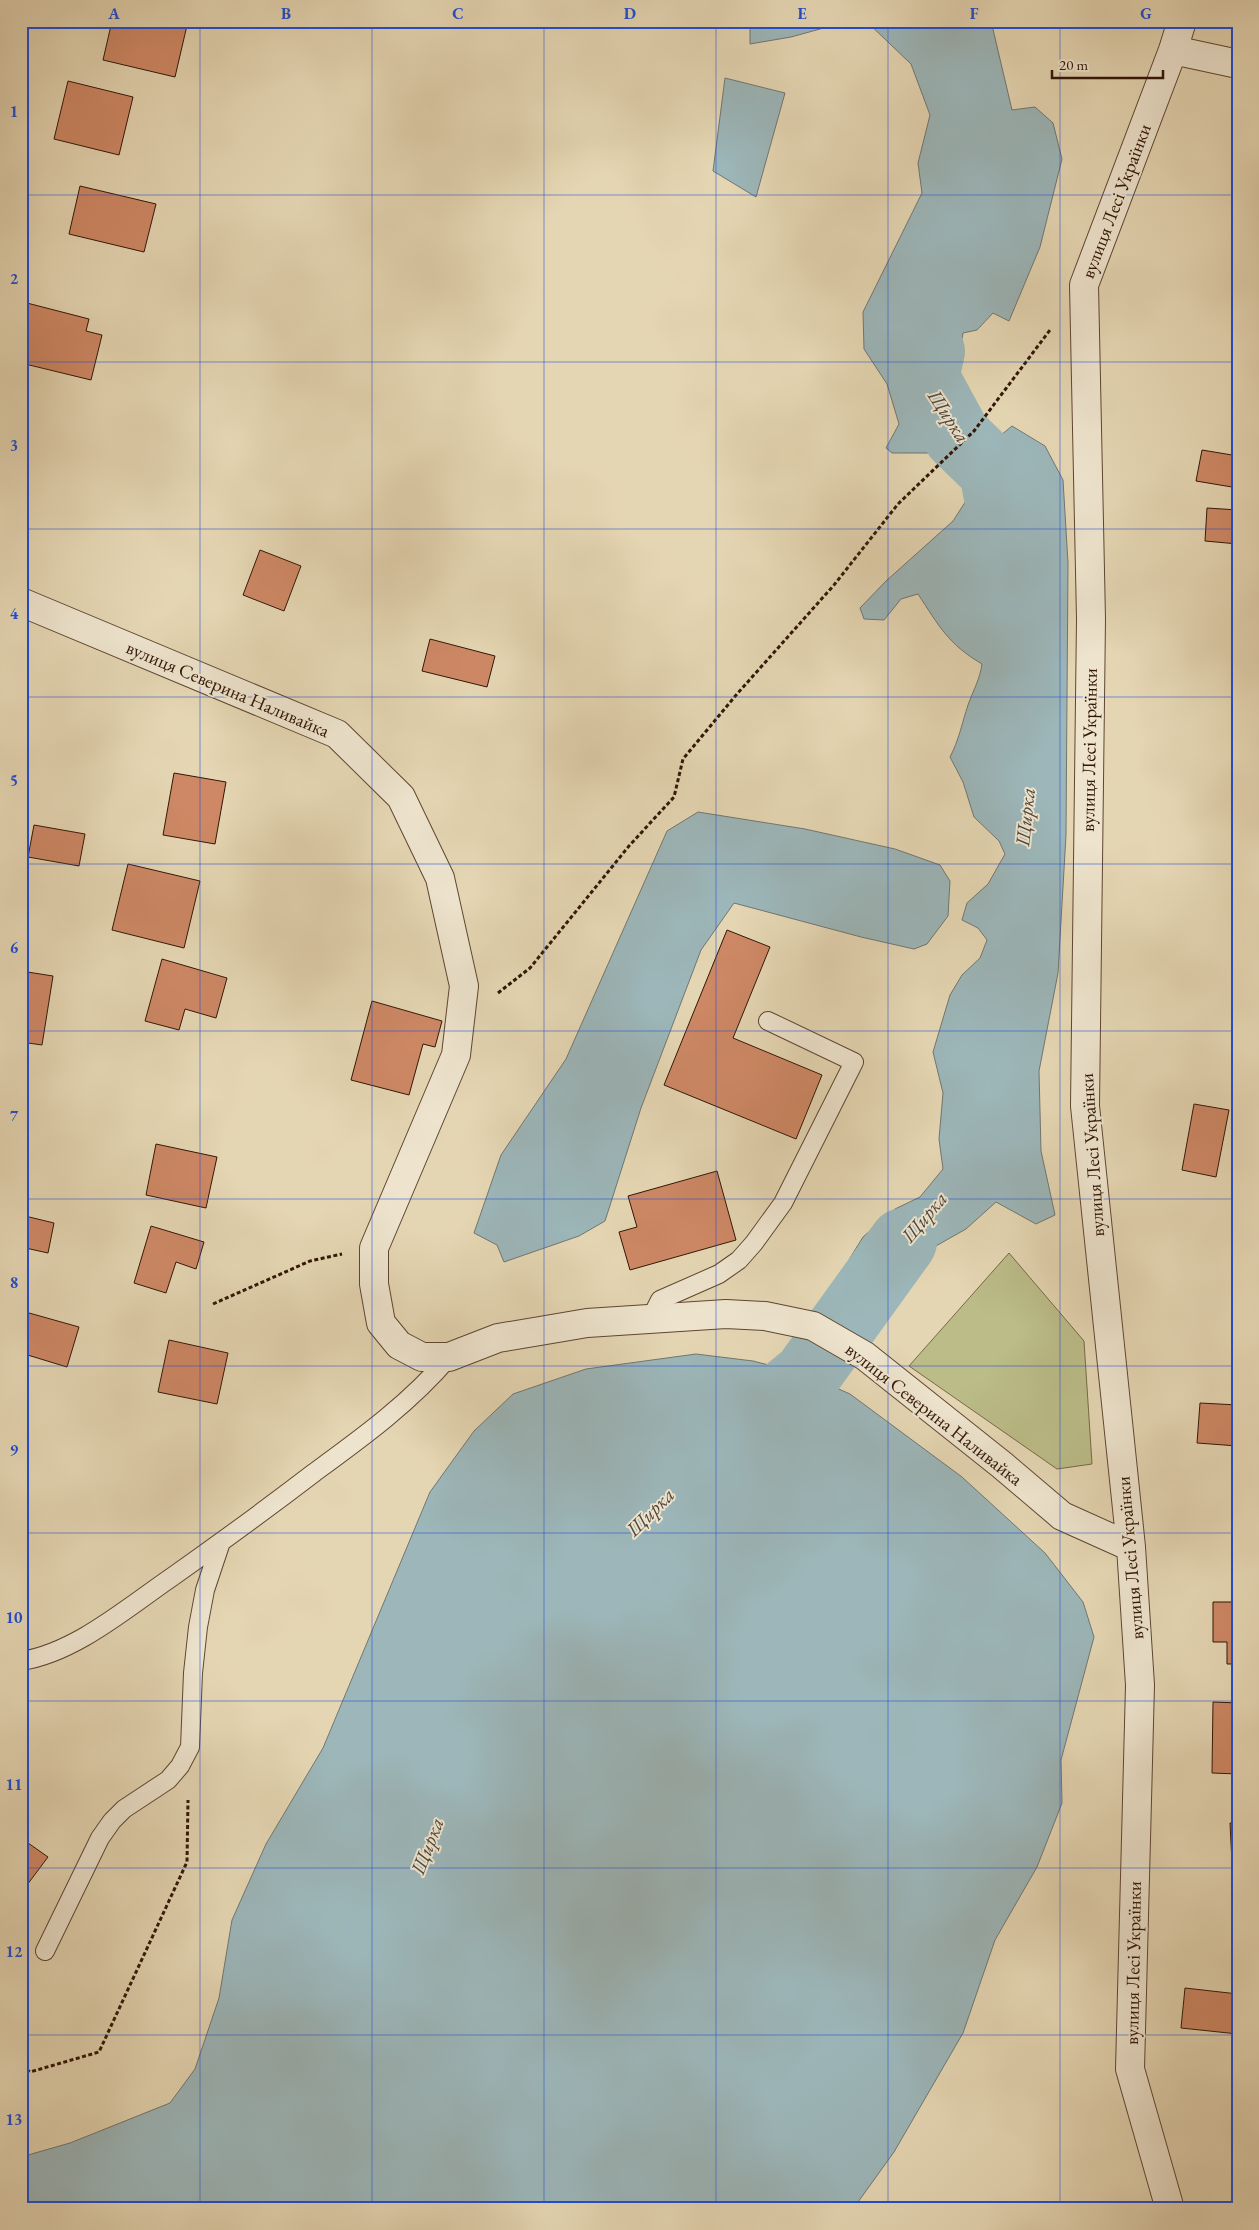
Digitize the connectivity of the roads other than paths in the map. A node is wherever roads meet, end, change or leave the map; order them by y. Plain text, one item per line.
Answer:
1 (1182, 21) edge
2 (1173, 50) junction
3 (1238, 64) edge
4 (21, 602) edge
5 (768, 1021) dead end
6 (650, 1320) junction
7 (449, 1357) junction
8 (221, 1542) junction
9 (1131, 1547) junction
10 (21, 1661) edge
11 (45, 1951) dead end
12 (1170, 2209) edge

1 - 2 street, вулиця Лесі Українки
2 - 3 street
2 - 9 street, вулиця Лесі Українки
4 - 7 street, вулиця Северина Наливайка
5 - 6 lane
6 - 7 street, вулиця Северина Наливайка
6 - 9 street, вулиця Северина Наливайка
7 - 8 lane
8 - 10 lane
8 - 11 lane
9 - 12 street, вулиця Лесі Українки

